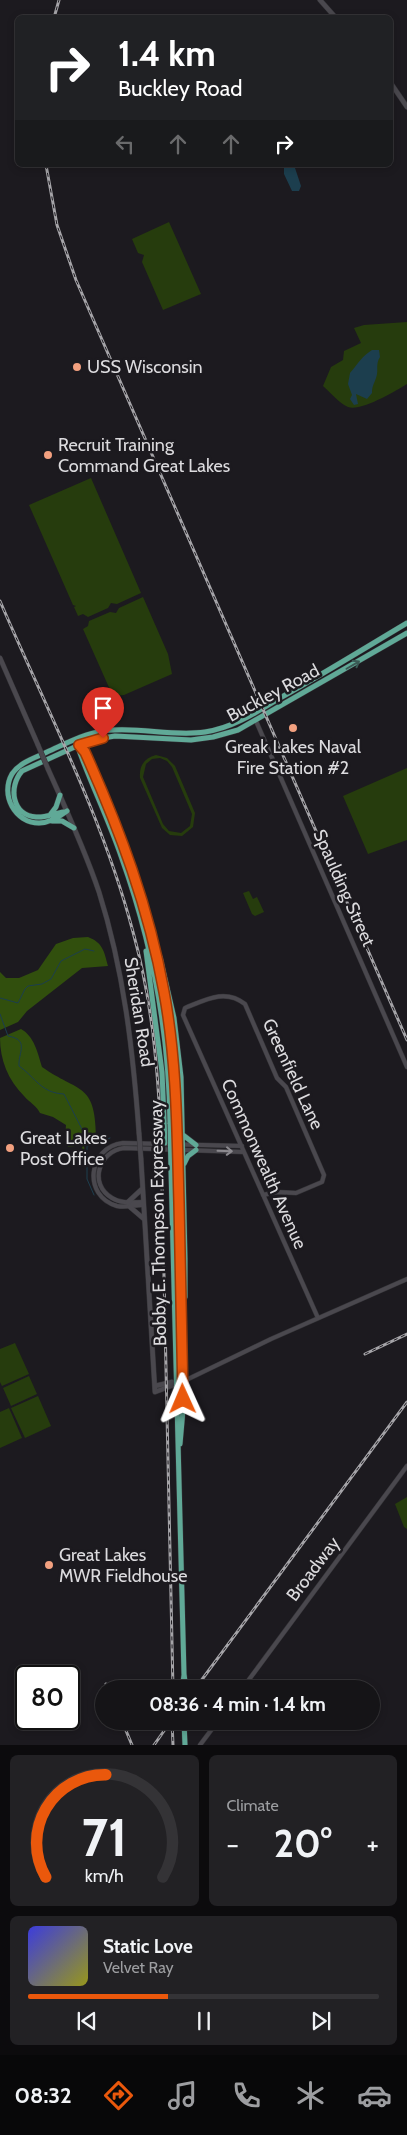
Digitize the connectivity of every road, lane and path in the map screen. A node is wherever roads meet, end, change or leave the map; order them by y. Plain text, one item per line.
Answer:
1 (320, 0) edge
2 (333, 15) edge
3 (393, 86) edge
4 (407, 107) edge
5 (407, 623) edge
6 (407, 634) edge
7 (0, 658) edge
8 (256, 721) junction
9 (76, 739) junction
10 (79, 745) junction
11 (60, 795) junction
12 (67, 811) junction
13 (50, 818) junction
14 (74, 828) junction
15 (152, 934) junction
16 (146, 940) junction
17 (185, 1021) joint
18 (407, 1067) edge
19 (183, 1135) junction
20 (165, 1143) junction
21 (242, 1146) junction
22 (183, 1147) junction
23 (196, 1148) junction
24 (244, 1152) junction
25 (184, 1165) junction
26 (142, 1189) junction
27 (263, 1195) junction
28 (143, 1203) junction
29 (129, 1205) junction
30 (144, 1219) junction
31 (407, 1279) edge
32 (181, 1306) junction
33 (318, 1318) junction
34 (182, 1382) junction
35 (176, 1384) junction
36 (180, 1446) junction
37 (407, 1466) edge
38 (184, 1674) junction
39 (183, 1680) edge
40 (185, 1680) edge
41 (249, 1680) edge
42 (184, 1730) edge
43 (211, 1730) edge
44 (185, 1745) edge
45 (200, 1745) edge

1 - 2 main road
3 - 4 main road
5 - 9 highway, Buckley Road
8 -> 6 highway, Buckley Road
7 - 11 main road, Sheridan Road, bridge
8 - 10 highway, Buckley Road
8 - 18 street, Spaulding Street
9 - 10 highway, Bobby E. Thompson Expressway
9 - 13 highway, Buckley Road
10 - 13 highway, Buckley Road
10 - 15 highway, Bobby E. Thompson Expressway
10 - 16 highway, Bobby E. Thompson Expressway
11 - 12 main road, Sheridan Road
11 - 13 highway
12 - 13 highway, Buckley Road
12 - 14 main road, Sheridan Road
13 - 14 highway
14 - 26 main road, Sheridan Road, bridge
15 - 19 highway
15 - 32 highway, Bobby E. Thompson Expressway, bridge
16 - 20 highway
16 - 35 highway, Bobby E. Thompson Expressway, bridge
17 - 21 street, Commonwealth Avenue
17 - 27 street, Greenfield Lane
19 - 22 highway
19 - 23 highway
20 - 22 street
20 - 29 street
21 - 23 street
21 - 24 street, Commonwealth Avenue
22 - 23 street
22 - 25 highway
22 - 29 street
23 -> 24 street
23 - 25 highway
24 - 27 street, Commonwealth Avenue
25 - 32 highway
26 - 28 main road, Sheridan Road
26 - 29 main road
27 - 33 street, Commonwealth Avenue
28 - 29 street
28 - 30 main road, Sheridan Road
29 - 30 main road
30 - 35 main road, Sheridan Road
31 - 33 street
32 - 34 highway, Bobby E. Thompson Expressway
33 - 34 street
34 - 35 main road
34 - 36 highway
35 - 36 highway
36 - 38 highway
37 - 41 street, Broadway
38 - 39 highway
38 - 40 highway
42 - 44 highway
43 - 45 street

